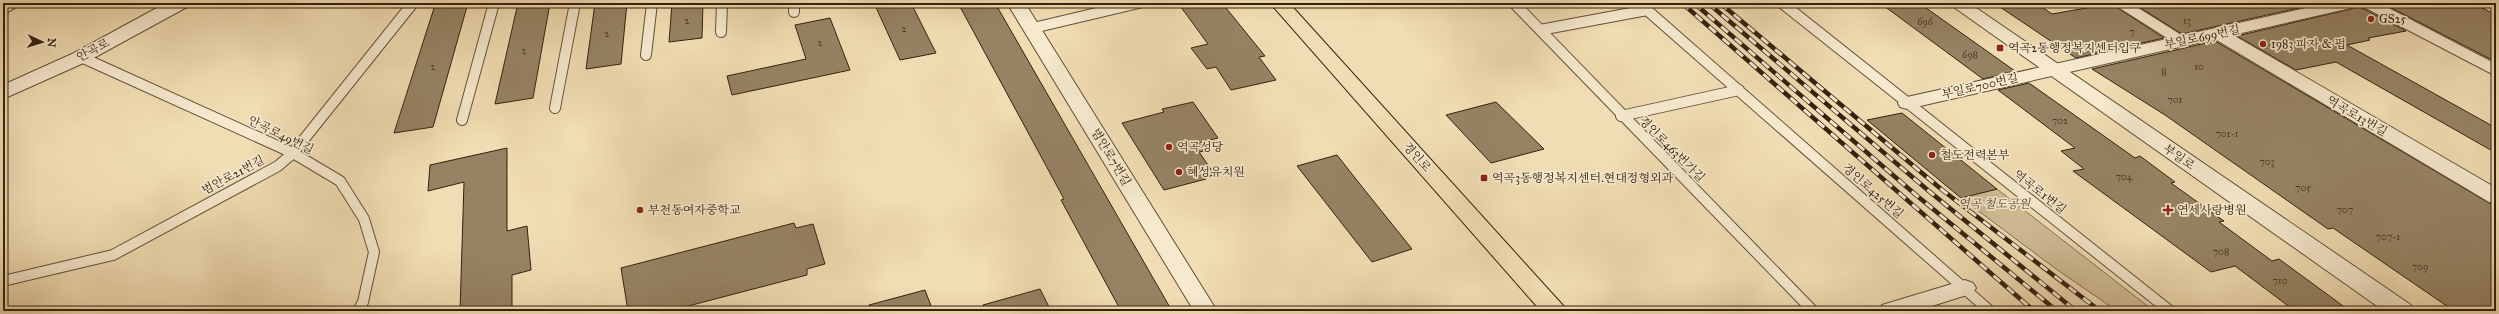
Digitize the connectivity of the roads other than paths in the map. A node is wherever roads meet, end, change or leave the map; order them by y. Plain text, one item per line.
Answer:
1 (13, 3) edge
2 (180, 3) edge
3 (413, 3) edge
4 (494, 3) edge
5 (575, 3) edge
6 (652, 3) edge
7 (722, 3) edge
8 (1016, 3) edge
9 (1139, 3) edge
10 (1279, 3) edge
11 (1514, 3) edge
12 (1639, 3) edge
13 (1782, 3) edge
14 (1957, 3) edge
15 (2120, 3) edge
16 (2351, 3) edge
17 (2366, 3) edge
18 (3, 9) edge
19 (1647, 10) junction
20 (1033, 28) junction
21 (1540, 30) junction
22 (722, 32) dead end
23 (2219, 34) junction
24 (2183, 42) junction
25 (646, 55) dead end
26 (81, 57) junction
27 (2052, 70) junction
28 (2496, 71) edge
29 (1739, 90) junction
30 (3, 93) edge
31 (1907, 103) junction
32 (555, 108) dead end
33 (1621, 116) junction
34 (462, 120) dead end
35 (293, 153) junction
36 (2496, 197) edge
37 (3, 281) edge
38 (1965, 288) junction
39 (358, 311) edge
40 (1206, 311) edge
41 (1555, 311) edge
42 (1813, 311) edge
43 (1890, 311) edge
44 (1990, 311) edge
45 (2170, 311) edge
46 (2402, 311) edge

1 - 18 lane
2 - 26 street, 안곡로
3 - 35 lane, 범안로21번길
4 - 34 lane
5 - 32 lane
6 - 25 lane
7 - 22 lane
8 - 20 street, 범안로7번길
9 - 20 lane
10 - 41 main road, 경인로
11 - 21 lane, 경인로463번가길
12 - 19 lane, 경인로425번길
13 - 31 lane, 역곡로1번길
14 - 27 street, 부일로
15 - 24 lane
16 - 23 street, 부일로699번길
17 - 28 street
19 - 21 lane
19 - 29 lane, 경인로425번길
20 - 40 street, 범안로7번길
21 - 33 lane, 경인로463번가길
23 - 24 street, 부일로699번길
23 - 36 street, 역곡로13번길
24 - 27 street, 부일로699번길
26 - 30 street, 안곡로
26 - 35 lane, 안곡로49번길
27 - 31 street, 부일로700번길
27 - 46 street, 부일로
29 - 33 lane
29 - 38 lane, 경인로425번길
31 - 45 lane, 역곡로1번길
33 - 42 lane, 경인로463번가길
35 - 37 lane, 범안로21번길
35 - 39 lane, 안곡로49번길
38 - 43 street
38 - 44 lane, 경인로425번길

